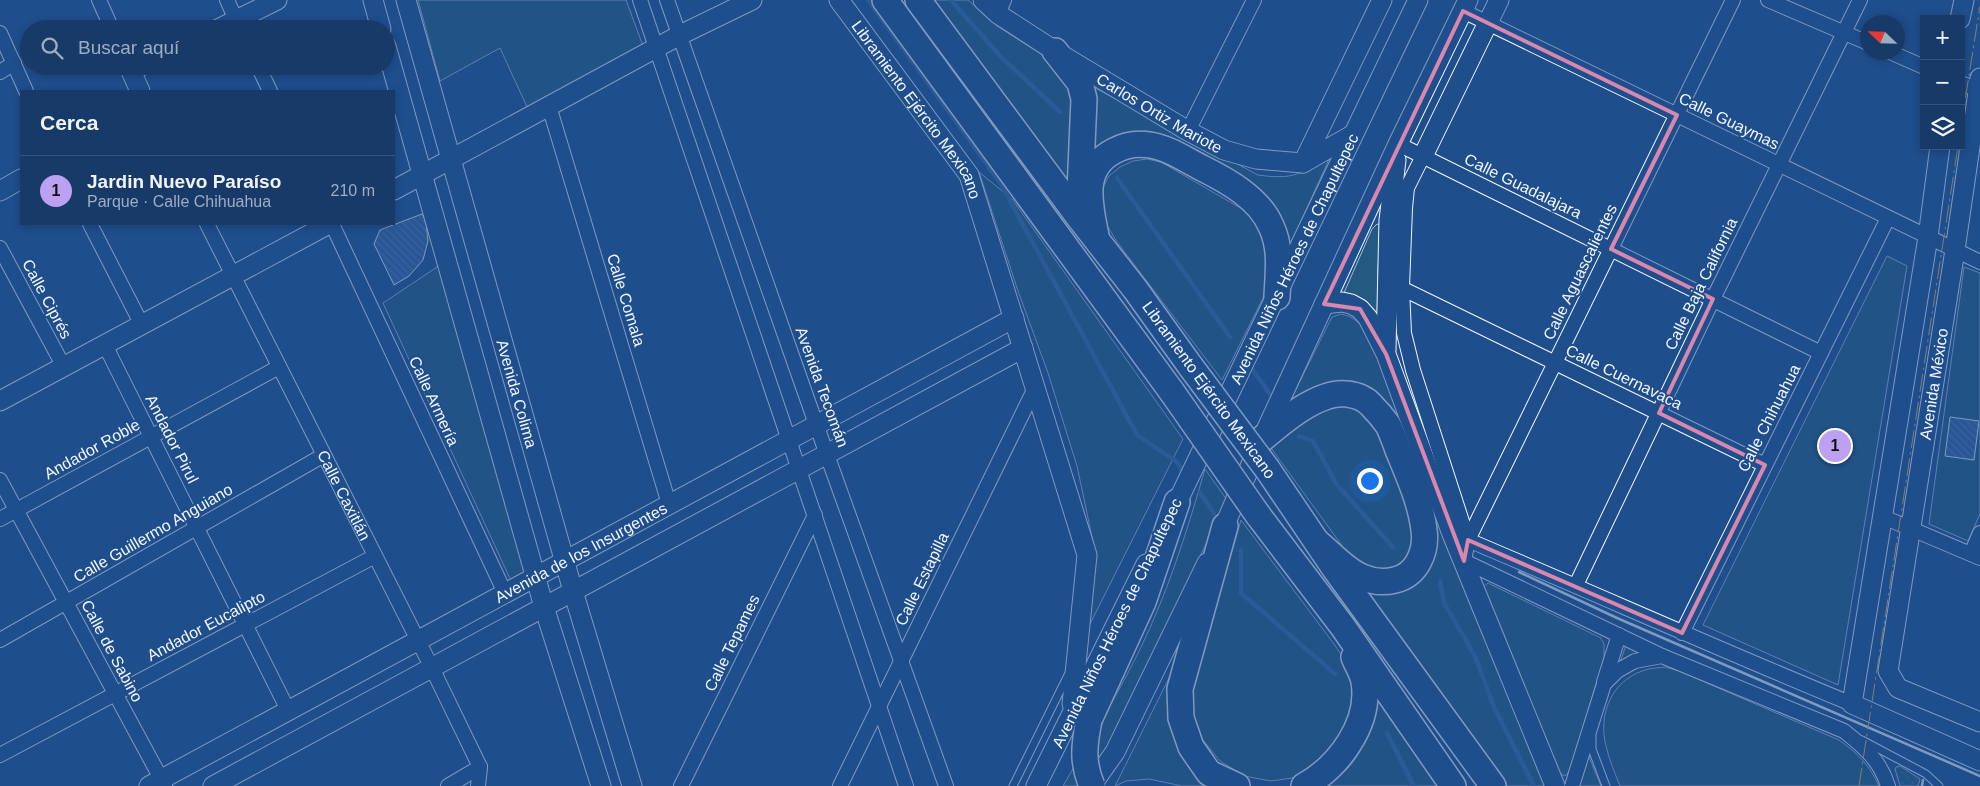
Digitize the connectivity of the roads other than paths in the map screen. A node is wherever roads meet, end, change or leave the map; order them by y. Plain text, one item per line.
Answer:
1 (99, 0) edge
2 (227, 0) edge
3 (277, 0) edge
4 (373, 0) edge
5 (406, 0) edge
6 (640, 0) edge
7 (667, 0) edge
8 (752, 0) edge
9 (839, 0) edge
10 (885, 0) edge
11 (918, 0) edge
12 (983, 0) edge
13 (1254, 0) edge
14 (1382, 0) edge
15 (1418, 0) edge
16 (1499, 0) edge
17 (1733, 0) edge
18 (1768, 0) edge
19 (1860, 0) edge
20 (1964, 0) edge
21 (1465, 5) edge
22 (1001, 7) edge
23 (1961, 15) edge
24 (108, 20) edge
25 (236, 20) edge
26 (244, 20) edge
27 (379, 20) edge
28 (1488, 23) junction
29 (0, 33) edge
30 (1844, 33) junction
31 (678, 36) junction
32 (1860, 40) edge
33 (657, 48) junction
34 (1055, 51) junction
35 (1905, 59) edge
36 (14, 63) junction
37 (1920, 65) edge
38 (0, 72) edge
39 (136, 75) edge
40 (262, 75) edge
41 (394, 75) edge
42 (1975, 86) edge
43 (26, 90) edge
44 (140, 90) edge
45 (270, 90) edge
46 (549, 106) junction
47 (1677, 115) junction
48 (1188, 131) junction
49 (1352, 135) junction
50 (1398, 144) junction
51 (1939, 150) edge
52 (1423, 156) junction
53 (450, 159) junction
54 (1304, 163) junction
55 (1778, 164) junction
56 (422, 175) junction
57 (20, 180) edge
58 (395, 189) edge
59 (0, 191) edge
60 (1078, 216) junction
61 (1888, 218) junction
62 (91, 225) edge
63 (208, 225) edge
64 (329, 225) edge
65 (331, 225) edge
66 (1928, 237) junction
67 (1097, 241) junction
68 (0, 248) edge
69 (1611, 249) junction
70 (1955, 250) junction
71 (1980, 262) edge
72 (233, 276) junction
73 (1394, 285) junction
74 (1277, 297) junction
75 (1713, 299) junction
76 (1324, 304) junction
77 (1014, 318) junction
78 (142, 325) junction
79 (105, 345) junction
80 (1023, 348) junction
81 (1821, 353) junction
82 (1386, 354) junction
83 (1555, 363) junction
84 (64, 367) junction
85 (279, 367) junction
86 (920, 367) junction
87 (1036, 388) junction
88 (930, 398) junction
89 (0, 401) edge
90 (1659, 413) junction
91 (816, 424) junction
92 (151, 437) junction
93 (789, 439) junction
94 (1262, 439) junction
95 (828, 453) junction
96 (324, 455) junction
97 (1765, 465) junction
98 (800, 469) junction
99 (0, 480) edge
100 (1177, 502) joint
101 (668, 504) junction
102 (16, 510) junction
103 (815, 515) junction
104 (1881, 516) junction
105 (0, 519) edge
106 (1225, 526) junction
107 (196, 528) junction
108 (1910, 528) junction
109 (1980, 533) edge
110 (1468, 540) junction
111 (1317, 542) junction
112 (375, 556) junction
113 (1975, 556) edge
114 (564, 560) junction
115 (1464, 561) junction
116 (537, 575) junction
117 (1576, 585) junction
118 (573, 591) junction
119 (505, 592) junction
120 (66, 603) junction
121 (544, 607) junction
122 (245, 625) junction
123 (1343, 627) junction
124 (1682, 633) junction
125 (1619, 635) junction
126 (0, 640) edge
127 (418, 640) junction
128 (1662, 656) junction
129 (1076, 657) junction
130 (901, 661) junction
131 (432, 668) junction
132 (1604, 684) junction
133 (115, 694) junction
134 (1852, 704) junction
135 (878, 708) junction
136 (288, 710) junction
137 (1080, 719) junction
138 (1592, 720) junction
139 (1980, 722) edge
140 (1844, 731) junction
141 (0, 755) edge
142 (1980, 761) edge
143 (480, 767) junction
144 (158, 784) edge
145 (214, 786) edge
146 (448, 786) edge
147 (478, 786) edge
148 (602, 786) edge
149 (632, 786) edge
150 (681, 786) edge
151 (840, 786) edge
152 (906, 786) edge
153 (946, 786) edge
154 (1014, 786) edge
155 (1036, 786) edge
156 (1092, 786) edge
157 (1237, 786) edge
158 (1304, 786) edge
159 (1452, 786) edge
160 (1493, 786) edge
161 (1555, 786) edge
162 (1572, 786) edge
163 (1606, 786) edge
164 (1888, 786) edge
165 (1940, 786) edge

1 - 24 street
2 - 25 street
3 - 26 street
4 - 27 street
5 - 53 street, Avenida Colima
6 - 33 street
7 - 31 street, Avenida Tecomán
8 - 31 street
9 - 77 street, Libramiento Ejército Mexicano
10 - 123 highway, Libramiento Ejército Mexicano, bridge
11 - 60 highway, Libramiento Ejército Mexicano
12 - 22 street, Carlos Ortiz Mariote
13 - 48 street
14 - 54 street
15 - 49 street, Avenida Niños Héroes de Chapultepec
16 - 28 street
17 - 47 street, Calle Aguascalientes
18 - 30 street
19 - 30 street, Calle Baja California
20 - 23 street
21 - 28 street, Calle Guaymas
21 - 50 street
22 - 34 street, Carlos Ortiz Mariote
28 - 47 street, Calle Guaymas
28 - 52 street
29 - 36 street
30 - 32 street
30 - 55 street, Calle Baja California
31 - 33 street
31 - 91 street, Avenida Tecomán
33 - 46 street
33 - 93 street
34 - 48 street, Carlos Ortiz Mariote
34 - 60 highway
35 - 37 street
36 - 38 street
36 - 43 street
39 - 44 street
40 - 45 street
41 - 56 street, Avenida Colima
42 - 70 street, Avenida México
46 - 53 street
46 - 101 street, Calle Comala
47 - 55 street, Calle Guaymas
47 - 69 street, Calle Aguascalientes
48 - 54 street, Carlos Ortiz Mariote
49 - 54 street
49 - 74 street, Avenida Niños Héroes de Chapultepec
50 - 52 street, Calle Guadalajara
50 - 73 street
50 - 76 street
51 - 66 street, Avenida México
52 - 69 street, Calle Guadalajara
52 - 73 street
53 - 56 street
53 - 114 street, Avenida Colima
55 - 61 street, Calle Guaymas
55 - 75 street, Calle Baja California
56 - 58 street
56 - 116 street, Avenida Colima
57 - 59 street
60 - 67 highway, Libramiento Ejército Mexicano
61 - 66 street, Calle Guaymas
61 - 81 street, Calle Chihuahua
62 - 78 street
63 - 72 street, Calle Caxitlán
64 - 72 street
65 - 119 street, Calle Armería
66 - 70 street, Calle Guaymas
66 - 104 street, Avenida México
67 - 74 highway
67 - 111 highway, Libramiento Ejército Mexicano, bridge
68 - 84 street, Calle Ciprés
69 - 75 street, Calle Guadalajara
69 - 83 street, Calle Aguascalientes
70 - 71 street, Calle Guaymas
70 - 108 street, Avenida México
72 - 78 street
72 - 85 street, Calle Caxitlán
73 - 82 street
73 - 83 street, Calle Cuernavaca
73 - 110 street
74 - 100 street, Avenida Niños Héroes de Chapultepec
75 - 81 street, Calle Guadalajara
75 - 90 street, Calle Baja California
76 - 82 street
76 - 94 street
77 - 80 street, Libramiento Ejército Mexicano
77 - 86 street, Avenida de los Insurgentes
78 - 79 street
79 - 84 street
79 - 92 street, Andador Pirul
80 - 87 street, Libramiento Ejército Mexicano
80 - 88 street, Avenida de los Insurgentes
81 - 97 street, Calle Chihuahua
82 - 115 street
83 - 90 street, Calle Cuernavaca
83 - 110 street, Calle Aguascalientes
84 - 89 street
85 - 92 street, Andador Roble
85 - 96 street, Calle Caxitlán
86 - 88 street
86 - 91 street, Avenida de los Insurgentes
87 - 129 street, Libramiento Ejército Mexicano
87 - 130 street, Calle Estapilla
88 - 95 street, Avenida de los Insurgentes
90 - 97 street, Calle Cuernavaca
90 - 117 street, Calle Baja California
91 - 93 street, Avenida de los Insurgentes
91 - 95 street, Avenida Tecomán
92 - 102 street, Andador Roble
92 - 107 street, Andador Pirul
93 - 98 street
93 - 101 street, Avenida de los Insurgentes
94 - 106 street
94 - 111 highway
95 - 98 street, Avenida de los Insurgentes
95 - 130 street, Avenida Tecomán
96 - 107 street, Calle Guillermo Anguiano
96 - 112 street, Calle Caxitlán
97 - 124 street, Calle Chihuahua
98 - 103 street
98 - 118 street, Avenida de los Insurgentes
99 - 102 street, Calle de Sabino
100 - 137 highway
101 - 114 street, Avenida de los Insurgentes
102 - 105 street, Andador Roble
102 - 120 street, Calle de Sabino
103 - 135 street
103 - 150 street, Calle Tepames
104 - 108 street
104 - 134 street, Avenida México
106 - 156 street
106 - 157 highway
107 - 120 street, Calle Guillermo Anguiano
107 - 122 street, Andador Pirul
108 - 113 street
108 - 139 street, Avenida México
109 - 113 street
110 - 115 street, Calle Aguascalientes
110 - 117 street
111 - 160 highway, Libramiento Ejército Mexicano
112 - 122 street, Andador Eucalipto
112 - 127 street, Calle Caxitlán
114 - 116 street, Avenida de los Insurgentes
114 - 118 street, Avenida Colima
115 - 125 street
115 - 161 street
116 - 119 street, Avenida de los Insurgentes
116 - 121 street, Avenida Colima
117 - 124 street
118 - 121 street, Avenida de los Insurgentes
118 - 149 street, Avenida Colima
119 - 127 street, Avenida de los Insurgentes
120 - 126 street, Calle Guillermo Anguiano
120 - 133 street, Calle de Sabino
121 - 131 street, Avenida de los Insurgentes
121 - 148 street, Avenida Colima
122 - 133 street, Andador Eucalipto
122 - 136 street, Andador Pirul
123 - 158 highway
123 - 159 highway, Libramiento Ejército Mexicano
124 - 134 street
125 - 128 street
125 - 132 street
127 - 131 street, Calle Caxitlán
127 - 136 street, Avenida de los Insurgentes
128 - 132 street
128 - 140 street
129 - 137 street, Libramiento Ejército Mexicano
129 - 154 lane
130 - 135 street, Calle Estapilla
130 - 153 street, Avenida Tecomán
131 - 143 street, Calle Caxitlán
131 - 145 street, Avenida de los Insurgentes
132 - 138 street
133 - 141 street, Andador Eucalipto
133 - 144 street, Calle de Sabino
134 - 142 street
135 - 151 street, Calle Estapilla
135 - 152 street
136 - 144 street, Avenida de los Insurgentes
137 - 155 street, Avenida Niños Héroes de Chapultepec
137 - 156 highway, bridge
138 - 162 street
138 - 163 lane
140 - 164 street
140 - 165 lane
143 - 146 street
143 - 147 street

